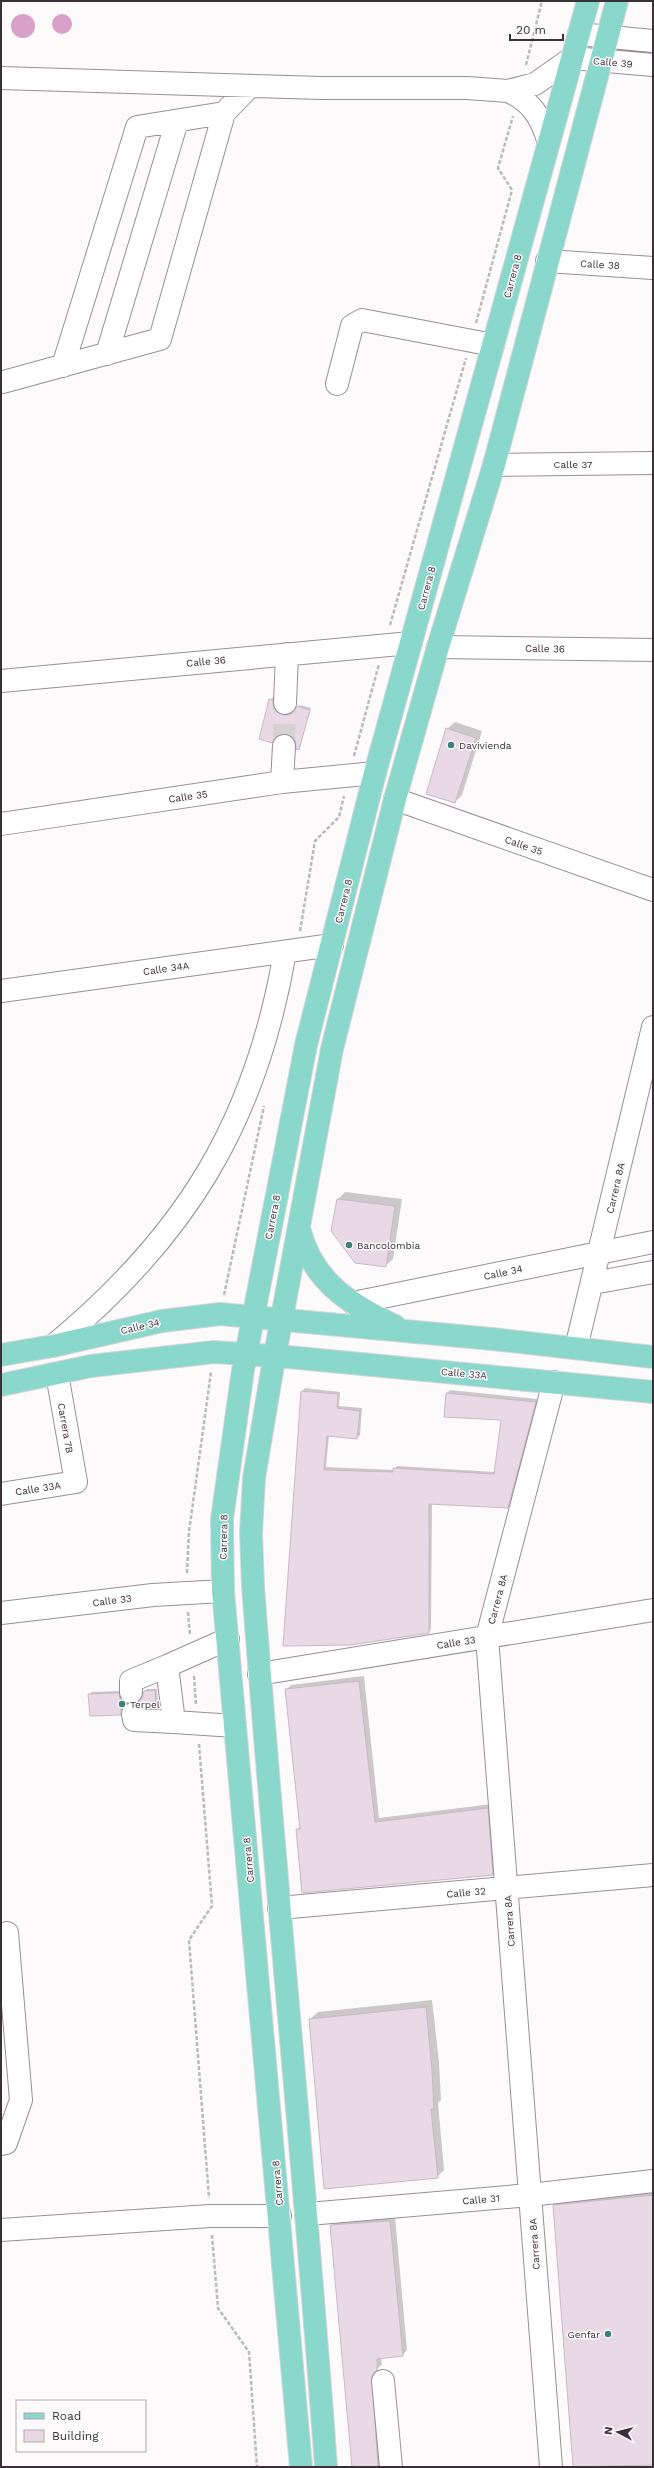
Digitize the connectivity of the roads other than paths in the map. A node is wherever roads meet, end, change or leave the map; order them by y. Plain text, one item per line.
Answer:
1 (588, 1) edge
2 (617, 1) edge
3 (579, 34) junction
4 (607, 36) junction
5 (653, 41) edge
6 (572, 58) junction
7 (600, 61) junction
8 (653, 65) edge
9 (1, 78) edge
10 (250, 86) junction
11 (516, 92) junction
12 (224, 113) junction
13 (177, 121) junction
14 (548, 140) junction
15 (547, 261) junction
16 (653, 268) edge
17 (493, 345) junction
18 (107, 354) junction
19 (63, 366) junction
20 (3, 382) dead end
21 (337, 384) dead end
22 (653, 463) edge
23 (494, 465) junction
24 (411, 643) junction
25 (438, 647) junction
26 (653, 650) edge
27 (287, 654) junction
28 (1, 681) edge
29 (285, 703) tunnel mouth
30 (284, 746) tunnel mouth
31 (375, 773) junction
32 (282, 782) junction
33 (395, 799) junction
34 (1, 824) edge
35 (653, 890) edge
36 (332, 945) junction
37 (285, 952) junction
38 (1, 991) edge
39 (653, 1027) edge
40 (644, 1098) edge
41 (298, 1225) junction
42 (653, 1242) edge
43 (601, 1251) junction
44 (653, 1272) edge
45 (593, 1283) junction
46 (353, 1303) junction
47 (253, 1318) junction
48 (280, 1326) junction
49 (407, 1332) junction
50 (492, 1339) junction
51 (53, 1346) junction
52 (576, 1348) junction
53 (246, 1353) junction
54 (1, 1355) edge
55 (275, 1356) junction
56 (653, 1357) edge
57 (57, 1374) junction
58 (554, 1382) junction
59 (1, 1385) edge
60 (653, 1392) edge
61 (76, 1482) joint
62 (1, 1494) edge
63 (223, 1591) junction
64 (653, 1610) edge
65 (1, 1613) edge
66 (487, 1637) junction
67 (228, 1639) junction
68 (167, 1666) junction
69 (259, 1674) junction
70 (130, 1692) dead end
71 (132, 1714) dead end
72 (174, 1722) junction
73 (235, 1726) junction
74 (653, 1875) edge
75 (506, 1889) junction
76 (279, 1908) junction
77 (7, 1932) dead end
78 (1, 2144) edge
79 (653, 2181) edge
80 (530, 2195) junction
81 (308, 2214) junction
82 (280, 2216) junction
83 (1, 2230) edge
84 (382, 2381) dead end
85 (301, 2467) edge
86 (326, 2467) edge
87 (392, 2467) edge
88 (551, 2467) edge

1 - 3 main road, Carrera 8
2 - 4 main road
3 - 4 street
3 - 6 main road, Carrera 8
4 - 5 street
4 - 7 main road
6 - 7 street, Calle 39
6 - 11 street
6 - 14 main road, Carrera 8
7 - 8 street, Calle 39
7 - 15 main road
9 - 10 street
10 - 11 street
10 - 12 street
11 - 14 street
12 - 13 street
12 - 18 street
13 - 18 street
13 - 19 street
14 - 17 main road, Carrera 8
15 - 16 street, Calle 38
15 - 23 main road
17 - 21 street
17 - 24 main road, Carrera 8
18 - 19 street
19 - 20 street
22 - 23 street, Calle 37
23 - 25 main road
24 - 27 street, Calle 36
24 - 31 main road, Carrera 8
25 - 26 street, Calle 36
25 - 33 main road
27 - 28 street, Calle 36
27 - 29 street
30 - 32 street
31 - 32 street, Calle 35
31 - 36 main road, Carrera 8
32 - 34 street, Calle 35
33 - 35 street, Calle 35
33 - 41 main road
36 - 37 street, Calle 34A
36 - 47 main road, Carrera 8
37 - 38 street, Calle 34A
37 - 51 street
39 - 40 street, Carrera 8A
40 - 43 street, Carrera 8A
41 - 46 main road
41 - 48 main road
42 - 43 street, Calle 34
43 - 45 street, Carrera 8A
43 - 46 street, Calle 34
44 - 45 street
45 - 52 street, Carrera 8A
46 - 49 main road
47 - 48 main road, Calle 34
47 - 51 main road, Calle 34
47 - 53 main road, Carrera 8
48 - 49 main road
48 - 50 main road
48 - 53 main road
48 - 55 main road
49 - 50 main road
50 - 52 main road
51 - 54 main road, Calle 34
52 - 56 main road
53 - 55 main road
53 - 57 main road
53 - 63 main road, Carrera 8
55 - 58 main road, Calle 33A
55 - 69 main road
57 - 59 main road
57 - 61 street, Carrera 7B
58 - 60 main road, Calle 33A
58 - 66 street, Carrera 8A
61 - 62 street, Calle 33A
63 - 65 street, Calle 33
63 - 67 main road, Carrera 8
64 - 66 street, Calle 33
66 - 69 street, Calle 33
66 - 75 street, Carrera 8A
67 - 68 street
67 - 73 main road, Carrera 8
68 - 70 street
68 - 72 street
69 - 76 main road
71 - 72 street
72 - 73 street
73 - 82 main road, Carrera 8
74 - 75 street, Calle 32
75 - 76 street, Calle 32
75 - 80 street, Carrera 8A
76 - 81 main road
77 - 78 street
79 - 80 street, Calle 31
80 - 81 street, Calle 31
80 - 88 street, Carrera 8A
81 - 86 main road
82 - 83 street
82 - 85 main road, Carrera 8
84 - 87 street

